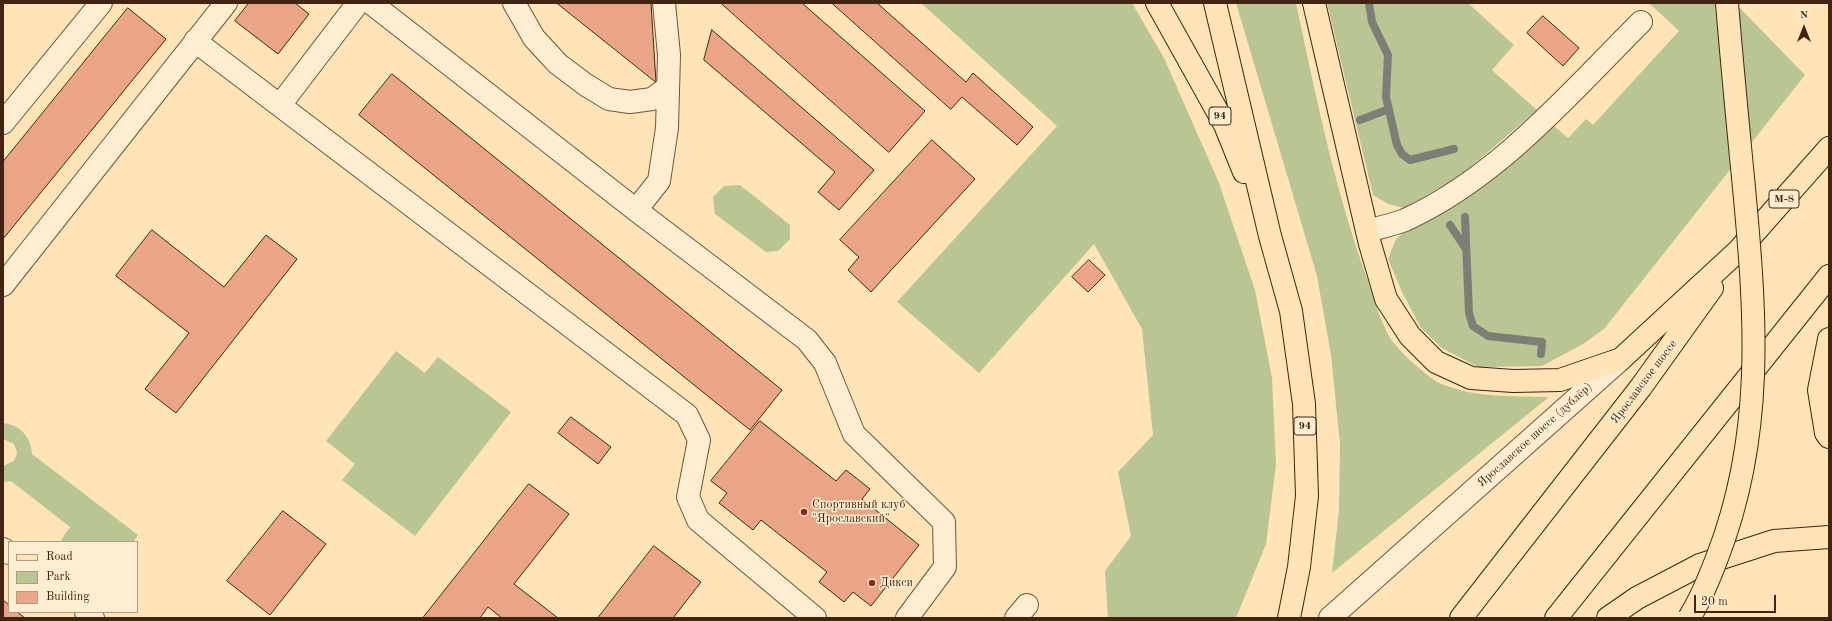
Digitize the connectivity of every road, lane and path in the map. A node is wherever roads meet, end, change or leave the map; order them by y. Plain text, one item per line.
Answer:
1 (101, 3) edge
2 (226, 3) edge
3 (358, 3) edge
4 (371, 3) edge
5 (514, 3) edge
6 (664, 3) edge
7 (1157, 3) edge
8 (1215, 3) edge
9 (1314, 3) edge
10 (1727, 3) edge
11 (1641, 22) dead end
12 (195, 41) junction
13 (668, 87) junction
14 (280, 105) junction
15 (3, 123) edge
16 (1829, 148) edge
17 (636, 210) junction
18 (1367, 231) junction
19 (1270, 236) junction
20 (1738, 250) junction
21 (1829, 276) edge
22 (3, 285) edge
23 (1829, 339) edge
24 (1621, 359) junction
25 (1829, 437) edge
26 (1829, 537) edge
27 (815, 618) edge
28 (907, 618) edge
29 (1289, 618) edge
30 (1330, 618) edge
31 (1461, 618) edge
32 (1556, 618) edge
33 (1608, 618) edge
34 (1689, 618) edge

1 - 15 street
2 - 12 street
3 - 14 street
4 - 17 street
5 - 13 street
6 - 13 street
7 - 19 main road, 94
8 - 19 main road, 94
9 - 18 main road
10 - 34 main road, bridge
11 - 18 street
12 - 14 street
12 - 22 street
13 - 17 street
14 - 27 street
16 - 20 main road, Ярославское шоссе / М-8
17 - 28 street
18 - 24 main road
19 - 29 main road, 94
20 - 24 main road, Ярославское шоссе (дублёр)
20 - 31 main road, Ярославское шоссе
21 - 32 main road
23 - 25 main road
24 - 30 street, Ярославское шоссе (дублёр)
26 - 33 main road

